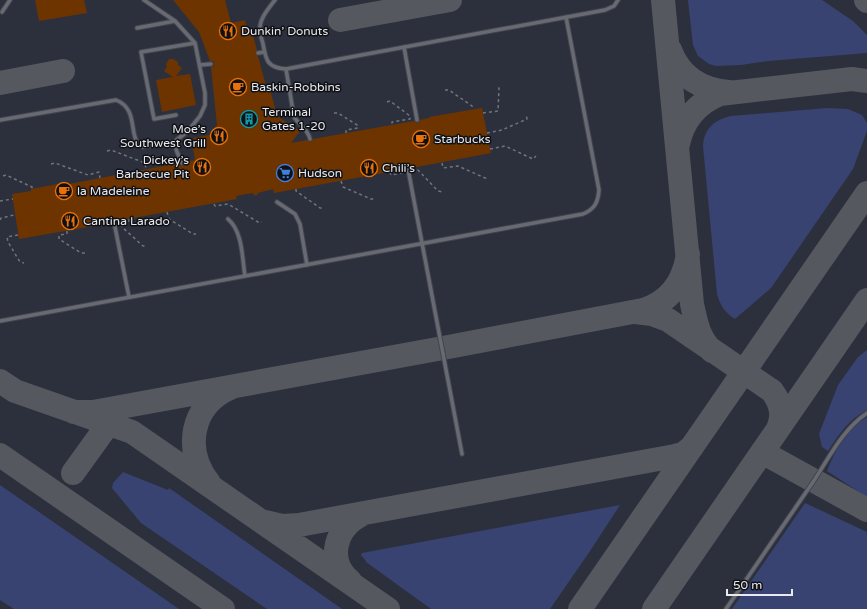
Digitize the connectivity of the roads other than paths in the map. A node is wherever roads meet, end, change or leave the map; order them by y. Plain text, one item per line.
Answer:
1 (10, 0) edge
2 (144, 0) edge
3 (274, 0) edge
4 (618, 0) edge
5 (2, 12) dead end
6 (566, 17) junction
7 (175, 21) junction
8 (137, 28) dead end
9 (195, 43) junction
10 (404, 47) junction
11 (264, 52) junction
12 (258, 54) dead end
13 (210, 64) dead end
14 (200, 65) junction
15 (286, 69) junction
16 (176, 115) dead end
17 (0, 120) edge
18 (417, 120) dead end
19 (310, 139) dead end
20 (174, 142) junction
21 (182, 163) dead end
22 (408, 169) dead end
23 (277, 202) dead end
24 (228, 219) dead end
25 (114, 222) dead end
26 (423, 244) junction
27 (307, 265) junction
28 (246, 276) junction
29 (129, 297) junction
30 (0, 321) edge
31 (867, 413) edge
32 (462, 454) dead end
33 (726, 609) edge

1 - 5 lane
2 - 7 lane
3 - 11 lane
4 - 6 lane
6 - 10 lane
6 - 26 lane
7 - 8 lane
7 - 9 lane
9 - 14 lane
9 - 16 lane
10 - 15 lane
10 - 18 lane
11 - 12 lane
11 - 15 lane
13 - 14 lane
14 - 20 lane
15 - 19 lane
17 - 20 lane
20 - 21 lane
22 - 26 lane
23 - 27 lane
24 - 28 lane
25 - 29 lane
26 - 27 lane
26 - 32 lane
27 - 28 lane
28 - 29 lane
29 - 30 lane
31 - 33 lane

